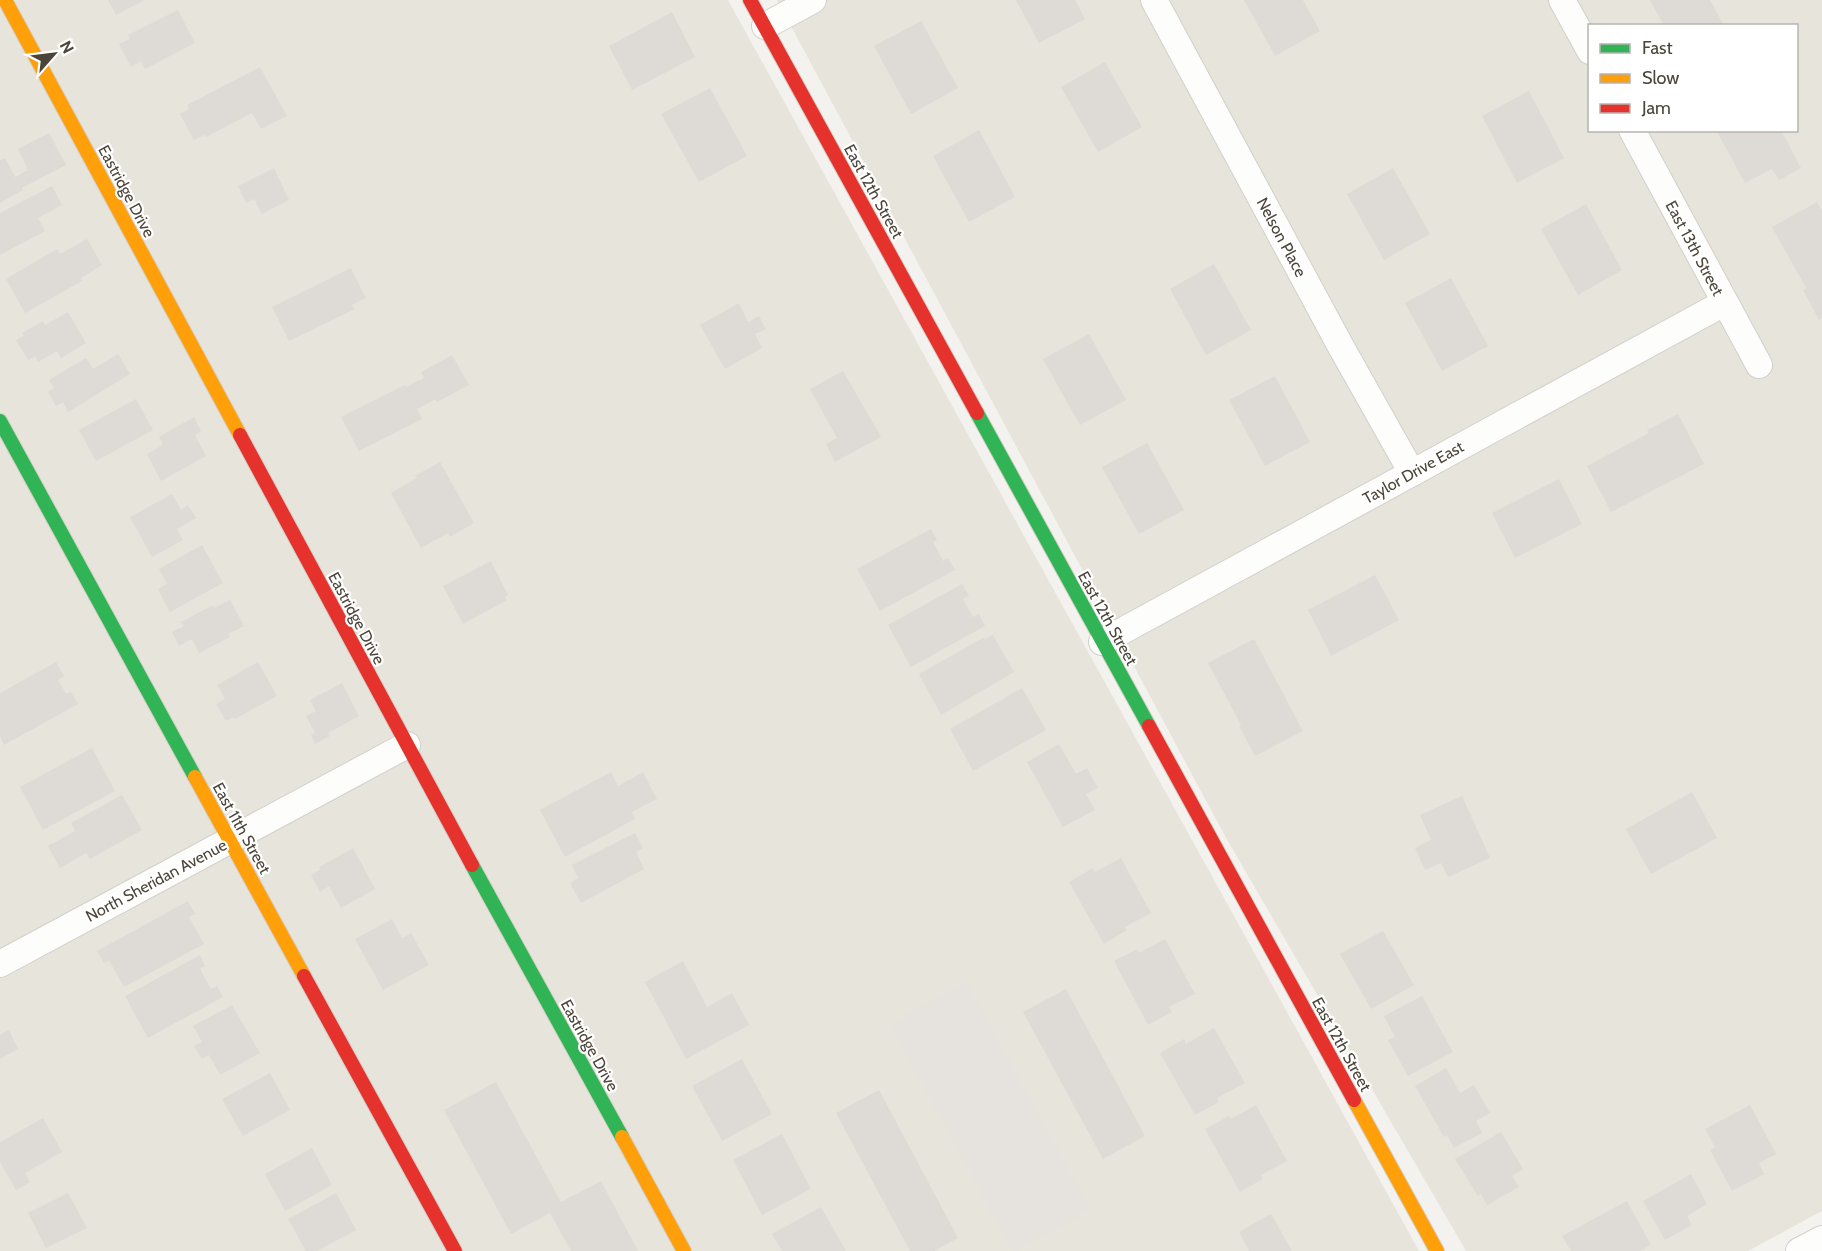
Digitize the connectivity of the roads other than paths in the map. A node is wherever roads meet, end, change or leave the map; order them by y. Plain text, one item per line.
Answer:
1 (5, 0) edge
2 (750, 0) edge
3 (813, 0) edge
4 (1154, 0) edge
5 (1562, 0) edge
6 (765, 26) junction
7 (1588, 47) edge
8 (1633, 132) edge
9 (1724, 303) junction
10 (1760, 365) dead end
11 (0, 421) edge
12 (1412, 473) junction
13 (1102, 642) junction
14 (407, 745) junction
15 (230, 840) junction
16 (0, 964) edge
17 (1822, 1239) edge
18 (455, 1251) edge
19 (684, 1251) edge
20 (1437, 1251) edge
21 (1799, 1251) edge

1 - 14 street, Eastridge Drive
2 - 6 street, East 12th Street
3 - 6 street
4 - 12 street, Nelson Place
5 - 7 street
6 - 13 street, East 12th Street
8 - 9 street, East 13th Street
9 - 10 street, East 13th Street
9 - 12 street, Taylor Drive East
11 - 15 street, East 11th Street
12 - 13 street, Taylor Drive East
13 - 20 street, East 12th Street
14 - 15 street, North Sheridan Avenue
14 - 19 street, Eastridge Drive
15 - 16 street, North Sheridan Avenue
15 - 18 street, East 11th Street
17 - 21 street

